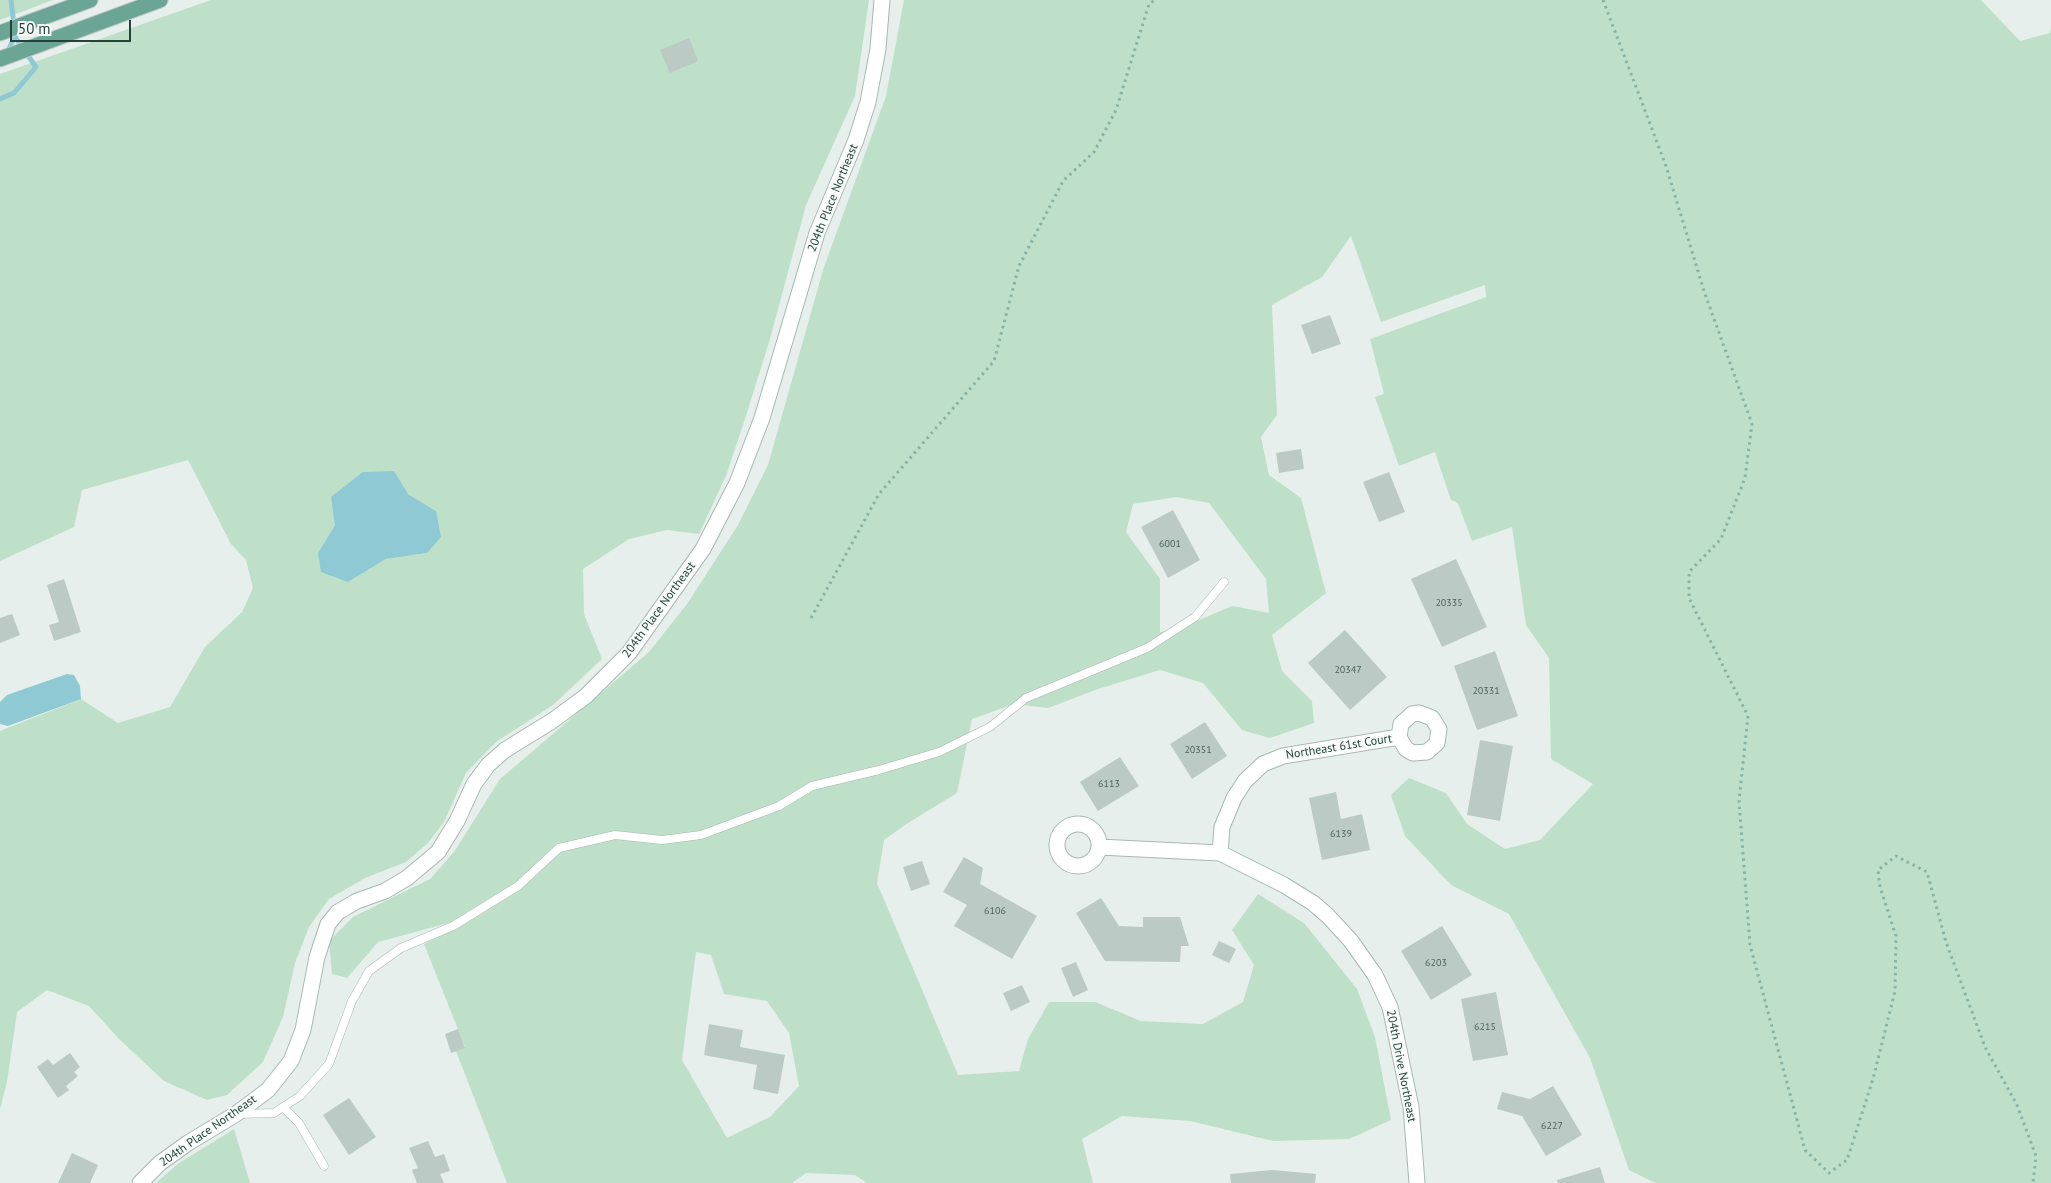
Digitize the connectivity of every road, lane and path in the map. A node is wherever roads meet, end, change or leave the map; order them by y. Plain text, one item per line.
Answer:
1 (90, 0) edge
2 (160, 0) edge
3 (882, 0) edge
4 (1154, 0) edge
5 (1603, 0) edge
6 (0, 33) edge
7 (0, 59) edge
8 (1224, 582) dead end
9 (811, 618) dead end
10 (1399, 737) dead end
11 (1099, 847) dead end
12 (1220, 853) junction
13 (283, 1107) junction
14 (236, 1114) junction
15 (324, 1166) dead end
16 (140, 1183) edge
17 (1417, 1183) edge
18 (2033, 1183) edge

1 - 6 main road
2 - 7 main road
3 - 14 street, 204th Place Northeast
4 - 9 path
5 - 18 path
8 - 13 lane
10 - 12 street, Northeast 61st Court
11 - 12 street, 204th Drive Northeast
12 - 17 street, 204th Drive Northeast
13 - 14 lane
13 - 15 lane
14 - 16 street, 204th Place Northeast

